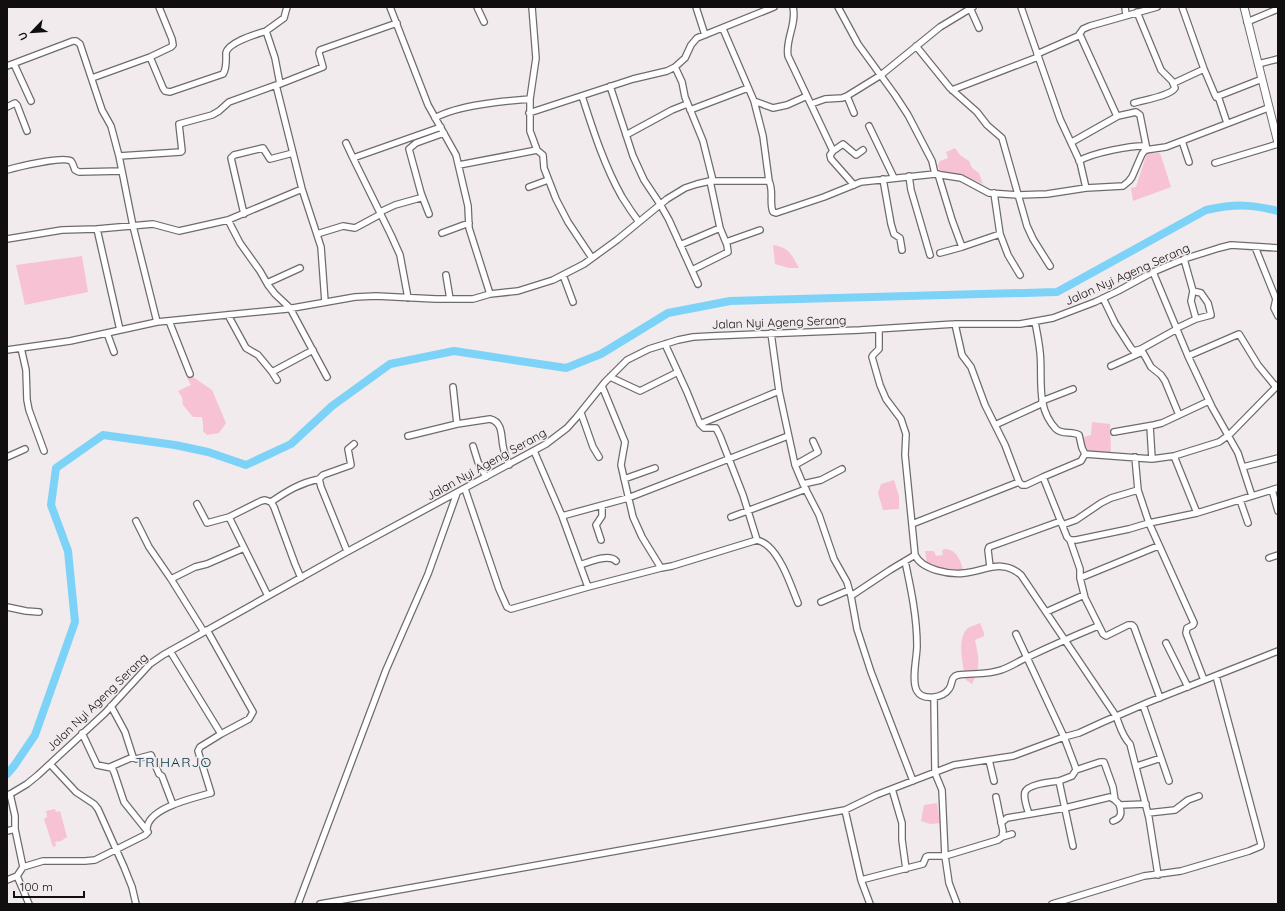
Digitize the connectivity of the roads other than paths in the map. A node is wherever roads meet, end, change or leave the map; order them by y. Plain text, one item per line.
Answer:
1 (159, 7) edge
2 (287, 7) edge
3 (390, 7) edge
4 (477, 7) edge
5 (532, 7) edge
6 (696, 7) edge
7 (774, 7) edge
8 (793, 7) edge
9 (838, 7) edge
10 (1021, 7) edge
11 (1125, 7) edge
12 (1157, 7) edge
13 (1182, 7) edge
14 (1244, 7) edge
15 (971, 8) edge
16 (1278, 10) edge
17 (1137, 12) junction
18 (1126, 15) junction
19 (484, 22) dead end
20 (1247, 22) junction
21 (396, 23) junction
22 (979, 28) dead end
23 (723, 29) junction
24 (266, 31) junction
25 (705, 35) junction
26 (1080, 35) junction
27 (916, 46) junction
28 (1038, 55) junction
29 (150, 57) junction
30 (1278, 59) edge
31 (14, 64) junction
32 (1258, 64) junction
33 (7, 66) edge
34 (676, 67) junction
35 (1204, 69) junction
36 (881, 75) junction
37 (92, 78) junction
38 (1262, 79) junction
39 (1174, 83) junction
40 (278, 84) junction
41 (610, 86) junction
42 (748, 88) junction
43 (952, 90) junction
44 (582, 96) junction
45 (807, 96) junction
46 (846, 96) junction
47 (1216, 96) junction
48 (530, 99) junction
49 (31, 101) dead end
50 (754, 101) junction
51 (1134, 103) dead end
52 (811, 104) junction
53 (7, 107) edge
54 (688, 107) junction
55 (1268, 108) junction
56 (529, 113) junction
57 (854, 113) dead end
58 (1118, 116) junction
59 (435, 118) junction
60 (1228, 123) junction
61 (869, 126) dead end
62 (441, 127) junction
63 (27, 131) dead end
64 (444, 133) junction
65 (626, 135) junction
66 (1182, 141) junction
67 (1072, 142) junction
68 (1278, 142) edge
69 (346, 143) dead end
70 (1147, 148) junction
71 (537, 150) junction
72 (833, 150) junction
73 (863, 150) dead end
74 (293, 153) junction
75 (119, 156) junction
76 (353, 158) junction
77 (1079, 161) junction
78 (1189, 162) dead end
79 (1215, 163) dead end
80 (459, 165) junction
81 (7, 170) edge
82 (122, 171) junction
83 (936, 174) junction
84 (909, 176) junction
85 (894, 178) junction
86 (883, 179) junction
87 (548, 180) junction
88 (712, 181) junction
89 (769, 181) junction
90 (854, 185) junction
91 (529, 187) dead end
92 (1086, 188) junction
93 (302, 189) junction
94 (994, 193) junction
95 (1018, 195) junction
96 (422, 198) junction
97 (660, 204) junction
98 (380, 213) junction
99 (244, 214) junction
100 (429, 214) dead end
101 (228, 220) junction
102 (639, 222) junction
103 (469, 223) junction
104 (133, 226) junction
105 (720, 228) junction
106 (97, 229) junction
107 (760, 230) dead end
108 (442, 233) dead end
109 (317, 234) junction
110 (1000, 234) junction
111 (7, 239) edge
112 (726, 242) junction
113 (680, 245) junction
114 (962, 247) junction
115 (1255, 247) junction
116 (1278, 248) edge
117 (902, 250) dead end
118 (940, 253) dead end
119 (930, 254) dead end
120 (592, 258) junction
121 (1184, 259) junction
122 (1050, 266) dead end
123 (300, 268) dead end
124 (692, 270) junction
125 (1153, 272) junction
126 (446, 275) dead end
127 (563, 275) junction
128 (1020, 275) dead end
129 (267, 283) junction
130 (698, 284) dead end
131 (1193, 292) junction
132 (490, 294) junction
133 (408, 298) junction
134 (1103, 298) junction
135 (450, 299) junction
136 (325, 302) junction
137 (573, 302) dead end
138 (290, 308) junction
139 (228, 315) junction
140 (1278, 316) edge
141 (1196, 319) junction
142 (169, 321) junction
143 (157, 322) junction
144 (1035, 322) junction
145 (955, 324) junction
146 (879, 329) junction
147 (1177, 329) junction
148 (120, 330) junction
149 (107, 333) junction
150 (771, 333) junction
151 (665, 344) junction
152 (21, 348) junction
153 (7, 350) edge
154 (312, 350) junction
155 (1141, 350) junction
156 (114, 352) dead end
157 (1188, 356) junction
158 (1111, 366) dead end
159 (272, 372) junction
160 (678, 372) junction
161 (190, 374) dead end
162 (327, 377) dead end
163 (610, 377) junction
164 (277, 380) dead end
165 (602, 386) junction
166 (1277, 386) edge
167 (453, 387) dead end
168 (1073, 389) dead end
169 (779, 391) junction
170 (1209, 401) junction
171 (1042, 402) junction
172 (581, 413) junction
173 (1179, 415) junction
174 (457, 424) junction
175 (700, 424) junction
176 (995, 426) junction
177 (1150, 426) junction
178 (1114, 432) dead end
179 (408, 436) dead end
180 (788, 436) junction
181 (1229, 436) junction
182 (813, 441) dead end
183 (354, 444) dead end
184 (473, 446) dead end
185 (25, 449) dead end
186 (44, 451) dead end
187 (534, 451) junction
188 (1085, 454) junction
189 (1174, 456) junction
190 (7, 457) edge
191 (599, 457) dead end
192 (1135, 457) junction
193 (729, 458) junction
194 (1152, 458) junction
195 (1278, 458) edge
196 (509, 465) junction
197 (795, 465) junction
198 (1243, 467) junction
199 (656, 468) dead end
200 (842, 470) dead end
201 (486, 477) junction
202 (1043, 477) junction
203 (319, 479) junction
204 (624, 479) junction
205 (1019, 482) junction
206 (804, 486) junction
207 (465, 489) junction
208 (1275, 489) edge
209 (1138, 490) junction
210 (457, 493) junction
211 (1252, 496) junction
212 (628, 498) junction
213 (1240, 500) junction
214 (271, 502) junction
215 (198, 504) dead end
216 (602, 506) junction
217 (748, 511) junction
218 (1278, 511) edge
219 (1197, 513) junction
220 (562, 516) junction
221 (229, 517) junction
222 (732, 517) dead end
223 (136, 521) dead end
224 (1062, 523) junction
225 (1148, 523) junction
226 (1248, 523) dead end
227 (912, 524) junction
228 (601, 540) dead end
229 (757, 540) junction
230 (1070, 540) junction
231 (1158, 546) junction
232 (244, 548) junction
233 (347, 551) junction
234 (1278, 555) edge
235 (915, 556) junction
236 (1269, 558) dead end
237 (616, 561) dead end
238 (905, 561) junction
239 (580, 564) junction
240 (990, 567) junction
241 (661, 568) junction
242 (301, 578) junction
243 (1080, 578) junction
244 (170, 579) junction
245 (588, 587) junction
246 (849, 590) junction
247 (1084, 595) junction
248 (268, 596) junction
249 (851, 596) junction
250 (821, 602) dead end
251 (798, 603) dead end
252 (7, 607) edge
253 (39, 612) dead end
254 (1046, 612) junction
255 (1098, 626) junction
256 (205, 631) junction
257 (1016, 634) dead end
258 (1065, 640) junction
259 (1166, 643) dead end
260 (170, 650) junction
261 (1278, 651) edge
262 (1026, 658) junction
263 (1217, 678) junction
264 (1204, 680) junction
265 (1188, 687) junction
266 (934, 698) junction
267 (1160, 698) junction
268 (1143, 704) junction
269 (111, 706) junction
270 (1116, 716) junction
271 (82, 733) junction
272 (221, 734) junction
273 (1064, 738) junction
274 (133, 757) junction
275 (1161, 758) junction
276 (989, 760) junction
277 (50, 764) junction
278 (1137, 766) junction
279 (110, 767) junction
280 (1076, 770) junction
281 (935, 773) junction
282 (913, 781) junction
283 (994, 781) dead end
284 (1059, 781) junction
285 (1169, 781) dead end
286 (893, 792) junction
287 (8, 795) edge
288 (1200, 796) dead end
289 (996, 797) dead end
290 (1117, 802) junction
291 (1146, 804) junction
292 (173, 805) junction
293 (1065, 808) junction
294 (845, 810) junction
295 (1148, 813) junction
296 (1029, 814) junction
297 (1113, 821) dead end
298 (1001, 823) junction
299 (15, 829) junction
300 (147, 830) junction
301 (7, 831) edge
302 (1012, 834) dead end
303 (1002, 837) junction
304 (1073, 846) dead end
305 (117, 850) junction
306 (945, 856) junction
307 (23, 867) junction
308 (906, 869) junction
309 (1158, 875) junction
310 (17, 876) junction
311 (7, 880) edge
312 (862, 880) junction
313 (29, 904) edge
314 (136, 904) edge
315 (298, 904) edge
316 (320, 904) edge
317 (870, 904) edge
318 (956, 904) edge
319 (1052, 904) edge

1 - 29 street
2 - 24 street
3 - 21 street
4 - 19 street
5 - 48 street
6 - 25 street
7 - 23 street
8 - 45 street
9 - 36 street
10 - 28 street
11 - 18 street
12 - 17 street
13 - 35 street
14 - 20 main road
15 - 22 street
15 - 27 street
16 - 20 street
17 - 18 street
17 - 39 street
18 - 26 street
20 - 32 main road
21 - 40 street
21 - 59 street
23 - 25 street
23 - 42 street
24 - 29 street
24 - 40 street
25 - 34 street
26 - 28 street
26 - 58 street
27 - 36 street
27 - 43 street
28 - 43 street
28 - 67 street
29 - 37 street
30 - 32 street
31 - 33 street
31 - 37 street
31 - 49 street
32 - 38 main road
34 - 41 street
34 - 54 street
35 - 39 street
35 - 47 street
36 - 46 street
36 - 83 street
37 - 75 street
38 - 47 street
38 - 55 main road
39 - 51 street
40 - 74 street
40 - 75 street
41 - 44 street
41 - 65 street
42 - 50 street
42 - 54 street
43 - 95 street
44 - 56 street
44 - 102 street
45 - 50 street
45 - 52 street
46 - 52 street
46 - 57 street
47 - 60 street
48 - 56 street
48 - 59 street
50 - 89 street
52 - 72 street
53 - 63 street
54 - 65 street
54 - 88 street
55 - 60 street
55 - 68 main road
56 - 71 street
58 - 67 street
58 - 70 street
59 - 62 street
60 - 66 street
61 - 85 street
62 - 64 street
62 - 76 street
64 - 80 street
64 - 96 street
65 - 97 street
66 - 70 street
66 - 78 street
67 - 77 street
68 - 79 street
69 - 76 street
70 - 77 street
70 - 92 street
71 - 80 street
71 - 87 street
72 - 73 street
72 - 90 street
74 - 93 street
74 - 99 street
75 - 82 street
76 - 98 street
77 - 92 street
80 - 103 street
81 - 82 street
82 - 104 street
83 - 84 street
83 - 94 street
83 - 114 street
84 - 85 street
84 - 119 street
85 - 86 street
86 - 90 street
86 - 117 street
87 - 91 street
87 - 120 street
88 - 89 street
88 - 97 street
88 - 105 street
89 - 90 street
92 - 95 street
93 - 99 street
93 - 109 street
94 - 95 street
94 - 110 street
95 - 122 street
96 - 98 street
96 - 100 street
97 - 102 street
97 - 113 street
98 - 109 street
98 - 133 street
99 - 101 street
101 - 104 street
101 - 129 street
102 - 120 street
103 - 108 street
103 - 132 street
104 - 106 street
104 - 143 street
105 - 112 street
105 - 113 street
106 - 111 street
106 - 148 street
107 - 112 street
109 - 136 street
110 - 114 street
110 - 128 street
112 - 124 street
113 - 124 street
114 - 118 street
115 - 116 street, Jalan Nyi Ageng Serang
115 - 121 street, Jalan Nyi Ageng Serang
115 - 140 street
120 - 127 street
121 - 125 street, Jalan Nyi Ageng Serang
121 - 131 street
123 - 129 street
124 - 130 street
125 - 134 street, Jalan Nyi Ageng Serang
125 - 147 street
126 - 135 street
127 - 132 street
127 - 137 street
129 - 138 street
131 - 141 street
131 - 141 street
132 - 135 street
133 - 135 street
133 - 136 street
134 - 144 street, Jalan Nyi Ageng Serang
134 - 155 street
136 - 138 street
138 - 139 street
138 - 154 street
139 - 142 street
139 - 159 street
141 - 147 street
142 - 143 street
142 - 161 street
143 - 148 street
144 - 145 street, Jalan Nyi Ageng Serang
144 - 171 street
145 - 146 street, Jalan Nyi Ageng Serang
145 - 176 street
146 - 150 street, Jalan Nyi Ageng Serang
146 - 227 street
147 - 155 street
147 - 157 street
148 - 149 street
149 - 152 street
149 - 156 street
150 - 151 street, Jalan Nyi Ageng Serang
150 - 169 street
151 - 160 street
151 - 163 street, Jalan Nyi Ageng Serang
152 - 153 street
152 - 186 street
154 - 159 street
154 - 162 street
155 - 158 street
155 - 173 street
157 - 166 street
157 - 170 street
159 - 164 street
160 - 163 street
160 - 175 street
163 - 165 street, Jalan Nyi Ageng Serang
165 - 172 street, Jalan Nyi Ageng Serang
165 - 204 street
166 - 181 street
167 - 174 street
168 - 171 street
169 - 175 street
169 - 180 street
170 - 173 street
170 - 181 street
171 - 176 street
171 - 188 street
172 - 187 street, Jalan Nyi Ageng Serang
172 - 191 street
173 - 177 street
174 - 179 street
174 - 196 street
175 - 193 street
176 - 205 street
177 - 178 street
177 - 194 street
180 - 193 street
180 - 197 street
181 - 189 street
181 - 198 street
182 - 197 street
183 - 203 street
184 - 201 street
185 - 190 street
187 - 196 street, Jalan Nyi Ageng Serang
187 - 220 street
188 - 192 street
188 - 202 street
189 - 194 street
189 - 219 street
192 - 194 street
192 - 209 street
193 - 212 street
193 - 217 street
195 - 198 street
196 - 201 street, Jalan Nyi Ageng Serang
197 - 206 street
198 - 211 street
199 - 204 street
200 - 206 street
201 - 207 street, Jalan Nyi Ageng Serang
202 - 205 street
202 - 224 street
203 - 214 street
203 - 233 street
204 - 212 street
205 - 227 street
206 - 217 street
206 - 246 street
207 - 210 street, Jalan Nyi Ageng Serang
207 - 245 street
208 - 211 street
208 - 218 street
209 - 224 street
209 - 225 street
210 - 233 street, Jalan Nyi Ageng Serang
210 - 315 street
211 - 213 street
212 - 216 street
212 - 241 street
213 - 219 street
213 - 226 street
214 - 221 street
214 - 242 street
215 - 221 street
216 - 220 street
216 - 228 street
217 - 222 street
217 - 229 street
219 - 225 street
220 - 239 street
221 - 232 street
223 - 244 street
224 - 230 street
224 - 240 street
225 - 230 street
225 - 231 street
227 - 235 street
229 - 241 street
229 - 251 street
230 - 243 street
231 - 243 street
231 - 264 street
232 - 244 street
232 - 248 street
233 - 242 street, Jalan Nyi Ageng Serang
234 - 236 street
235 - 238 street
235 - 240 street
237 - 239 street
238 - 249 street
238 - 266 street
239 - 245 street
240 - 254 street
241 - 245 street
242 - 248 street, Jalan Nyi Ageng Serang
243 - 247 street
244 - 256 street
246 - 249 street
246 - 250 street
247 - 254 street
247 - 255 street
248 - 256 street, Jalan Nyi Ageng Serang
249 - 282 street
252 - 253 street
254 - 258 street
255 - 258 street
255 - 267 street
256 - 260 street, Jalan Nyi Ageng Serang
256 - 272 street
257 - 262 street
258 - 262 street
258 - 270 street
259 - 265 street
260 - 269 street, Jalan Nyi Ageng Serang
260 - 272 street
261 - 263 street
262 - 266 street
262 - 273 street
263 - 264 street
263 - 309 street
264 - 265 street
265 - 267 street
266 - 281 street
267 - 268 street
268 - 270 street
268 - 275 street
269 - 271 street, Jalan Nyi Ageng Serang
269 - 274 street
270 - 273 street
270 - 278 street
271 - 277 street, Jalan Nyi Ageng Serang
271 - 279 street
272 - 292 street
273 - 276 street
273 - 280 street
274 - 279 street
274 - 292 street
275 - 278 street
275 - 285 street
276 - 281 street
276 - 283 street
277 - 287 street, Jalan Nyi Ageng Serang
277 - 305 street
278 - 291 street
279 - 300 street
280 - 284 street
280 - 290 street
281 - 282 street
281 - 306 street
282 - 286 street
284 - 293 street
284 - 296 street
286 - 294 street
286 - 308 street
287 - 299 street
288 - 295 street
289 - 298 street
290 - 291 street
290 - 293 street
290 - 297 street
291 - 295 street
292 - 300 street
293 - 296 street
293 - 304 street
294 - 312 street
294 - 316 street
295 - 309 street
296 - 298 street
298 - 303 street
299 - 301 street
299 - 307 street
300 - 305 street
302 - 303 street
303 - 306 street
305 - 307 street
305 - 314 street
306 - 308 street
306 - 318 street
307 - 310 street
308 - 312 street
309 - 319 street
310 - 311 street
310 - 313 street
312 - 317 street

